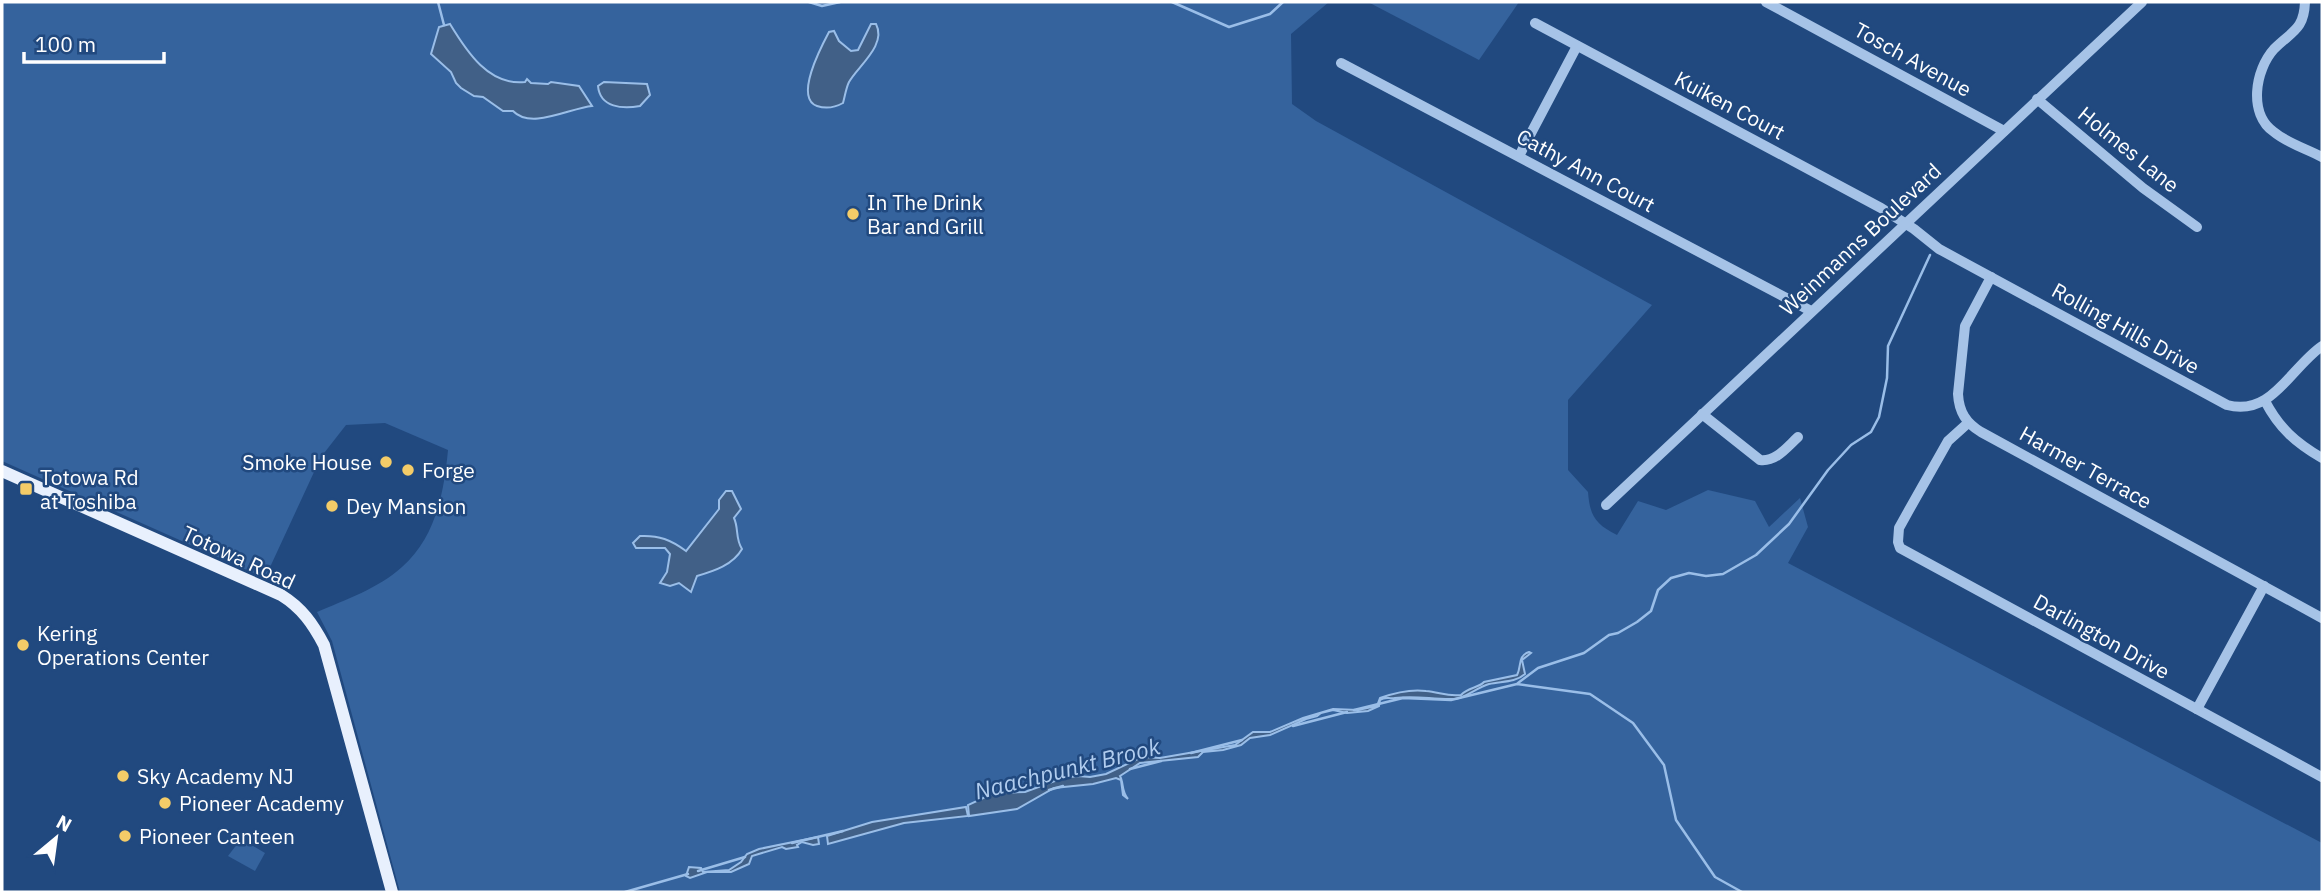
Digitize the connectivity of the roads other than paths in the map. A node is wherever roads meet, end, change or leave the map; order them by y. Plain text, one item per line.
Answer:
1 (1766, 2) edge
2 (2142, 2) edge
3 (2305, 2) edge
4 (1535, 23) dead end
5 (1577, 46) junction
6 (1341, 63) dead end
7 (2037, 99) junction
8 (2004, 131) junction
9 (1519, 156) junction
10 (2322, 156) edge
11 (1905, 223) junction
12 (2197, 227) dead end
13 (1990, 277) junction
14 (1811, 311) junction
15 (2322, 346) edge
16 (2265, 401) junction
17 (1702, 414) junction
18 (1968, 422) junction
19 (1798, 437) dead end
20 (2322, 458) edge
21 (2, 471) edge
22 (1606, 505) dead end
23 (2264, 586) junction
24 (2322, 618) edge
25 (2197, 709) junction
26 (2322, 777) edge
27 (391, 892) edge

1 - 8 street, Tosch Avenue
2 - 7 street, Weinmanns Boulevard
3 - 10 street
4 - 5 street, Kuiken Court
5 - 9 street
5 - 11 street, Kuiken Court
6 - 9 street, Cathy Ann Court
7 - 8 street, Weinmanns Boulevard
7 - 12 street, Holmes Lane
8 - 11 street, Weinmanns Boulevard
9 - 14 street, Cathy Ann Court
11 - 13 street, Rolling Hills Drive
11 - 14 street, Weinmanns Boulevard
13 - 16 street, Rolling Hills Drive
13 - 18 street
14 - 17 street, Weinmanns Boulevard
15 - 16 street
16 - 20 street
17 - 19 street
17 - 22 street, Weinmanns Boulevard
18 - 23 street, Harmer Terrace
18 - 25 street, Darlington Drive
21 - 27 main road, Totowa Road
23 - 24 street, Harmer Terrace
23 - 25 street
25 - 26 street, Darlington Drive

